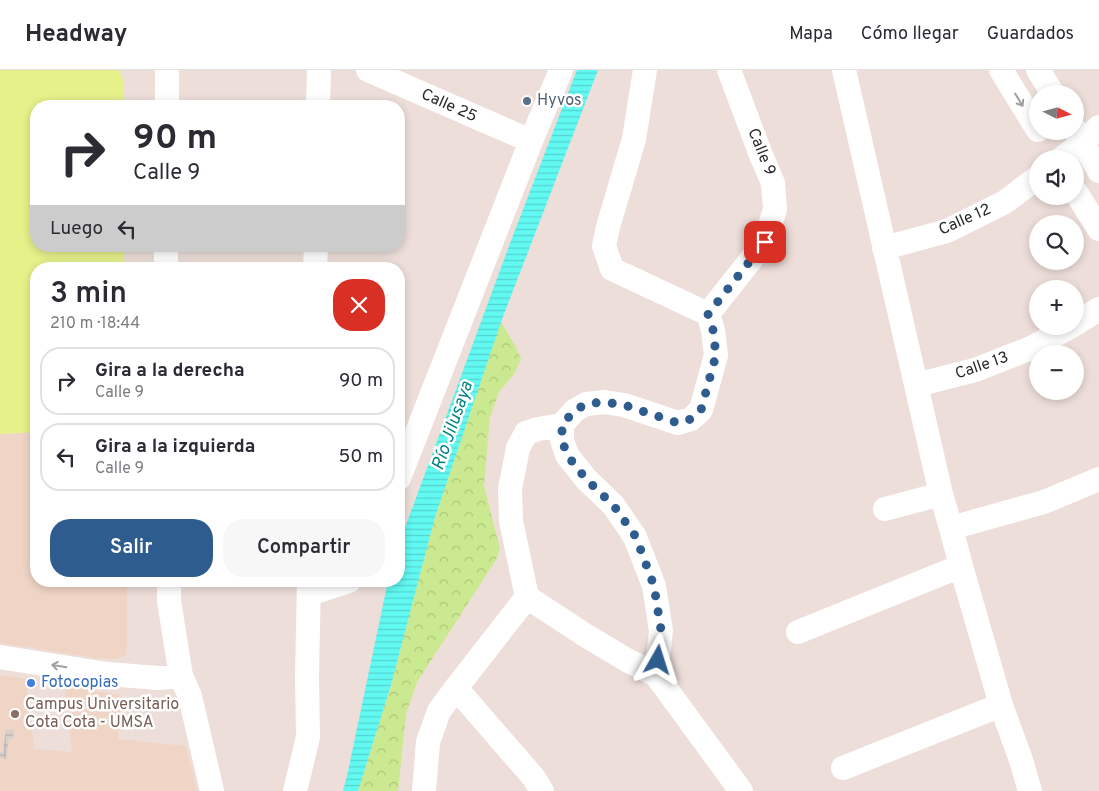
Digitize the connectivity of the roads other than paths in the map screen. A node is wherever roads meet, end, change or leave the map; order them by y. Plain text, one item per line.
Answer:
1 (167, 70) edge
2 (319, 70) edge
3 (368, 70) edge
4 (561, 70) edge
5 (645, 70) edge
6 (729, 70) edge
7 (844, 70) edge
8 (1001, 70) edge
9 (1038, 70) edge
10 (1047, 85) edge
11 (167, 100) edge
12 (318, 100) edge
13 (1029, 116) edge
14 (1086, 133) edge
15 (531, 141) junction
16 (1070, 150) edge
17 (1099, 171) edge
18 (1029, 184) edge
19 (1084, 205) edge
20 (1099, 229) edge
21 (884, 248) junction
22 (1099, 309) edge
23 (708, 314) junction
24 (1084, 318) edge
25 (1055, 335) edge
26 (916, 385) junction
27 (562, 425) junction
28 (405, 463) edge
29 (1099, 479) edge
30 (940, 494) junction
31 (885, 509) dead end
32 (951, 528) junction
33 (961, 566) junction
34 (169, 587) edge
35 (309, 588) edge
36 (527, 597) junction
37 (798, 632) dead end
38 (0, 657) edge
39 (656, 674) junction
40 (181, 676) junction
41 (456, 688) junction
42 (1001, 705) junction
43 (843, 768) dead end
44 (212, 791) edge
45 (294, 791) edge
46 (424, 791) edge
47 (542, 791) edge
48 (741, 791) edge
49 (1030, 791) edge

1 - 11 street
2 - 12 street
3 - 15 street, Calle 25
4 - 15 street
5 - 23 street
6 - 23 street, Calle 9
7 - 21 street
8 -> 13 street
9 - 10 street
14 - 16 street
14 - 17 street
15 - 28 street
18 - 21 street, Calle 12
19 - 20 street
21 - 26 street
22 - 24 street
23 - 27 street
25 - 26 street, Calle 13
26 - 30 street
27 - 36 street
27 - 39 street
29 - 32 street
30 - 31 street
30 - 32 street
32 - 33 street
33 - 37 street
33 - 42 street
34 - 40 street
35 - 45 street
36 - 39 street
36 - 41 street
40 -> 38 street
39 - 48 street
40 - 44 street
41 - 46 street
41 - 47 street
42 - 43 street
42 - 49 street

